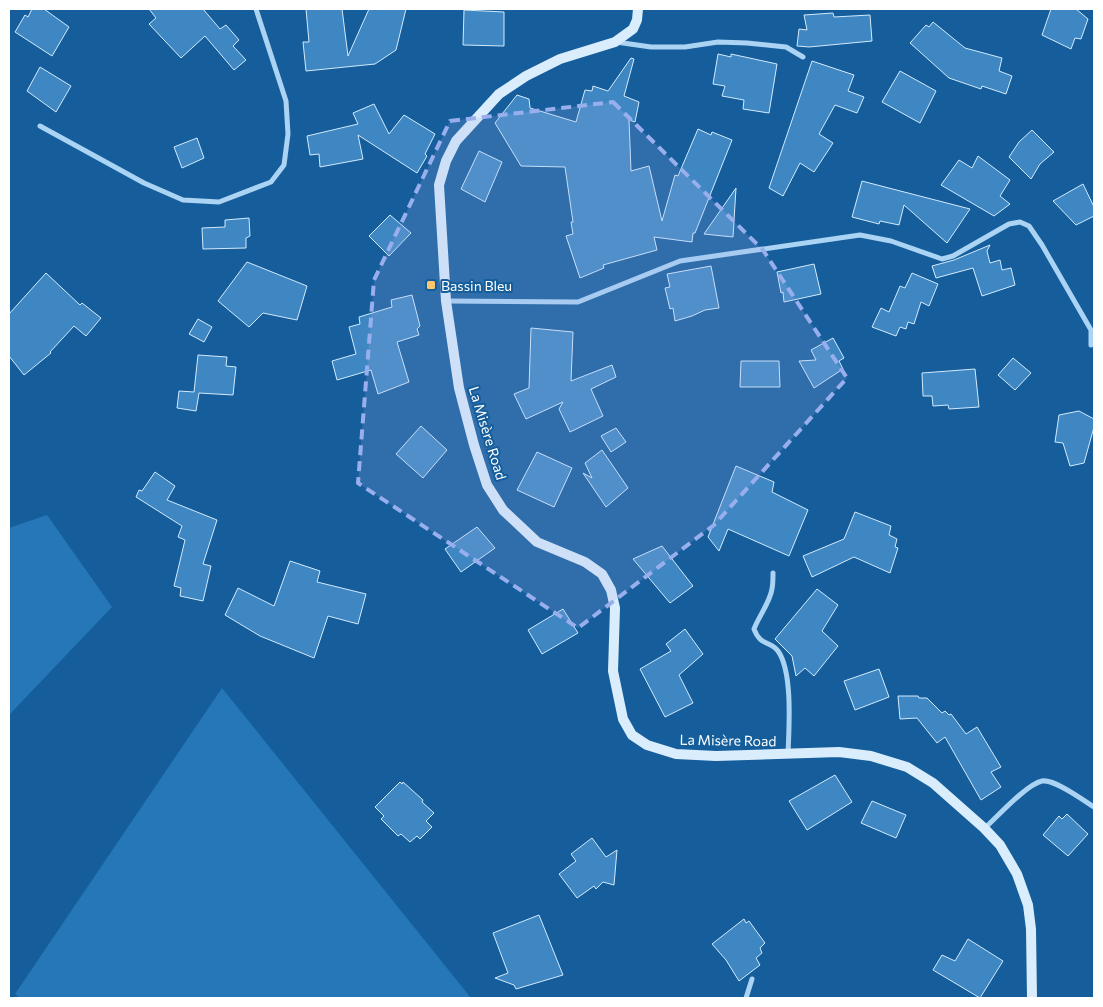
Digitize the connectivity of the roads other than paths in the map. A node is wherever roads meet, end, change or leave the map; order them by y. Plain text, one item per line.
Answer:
1 (256, 9) edge
2 (638, 9) edge
3 (615, 42) junction
4 (803, 56) dead end
5 (40, 126) dead end
6 (446, 301) junction
7 (1091, 345) dead end
8 (773, 573) dead end
9 (788, 754) junction
10 (1094, 807) edge
11 (984, 828) junction
12 (752, 979) dead end
13 (746, 998) edge
14 (1032, 998) edge

1 - 5 street
2 - 3 main road, La Misère Road
3 - 4 street
3 - 6 main road, La Misère Road
6 - 7 street
6 - 9 main road, La Misère Road
8 - 9 street
9 - 11 main road, La Misère Road
10 - 11 street
11 - 14 main road, La Misère Road
12 - 13 street

